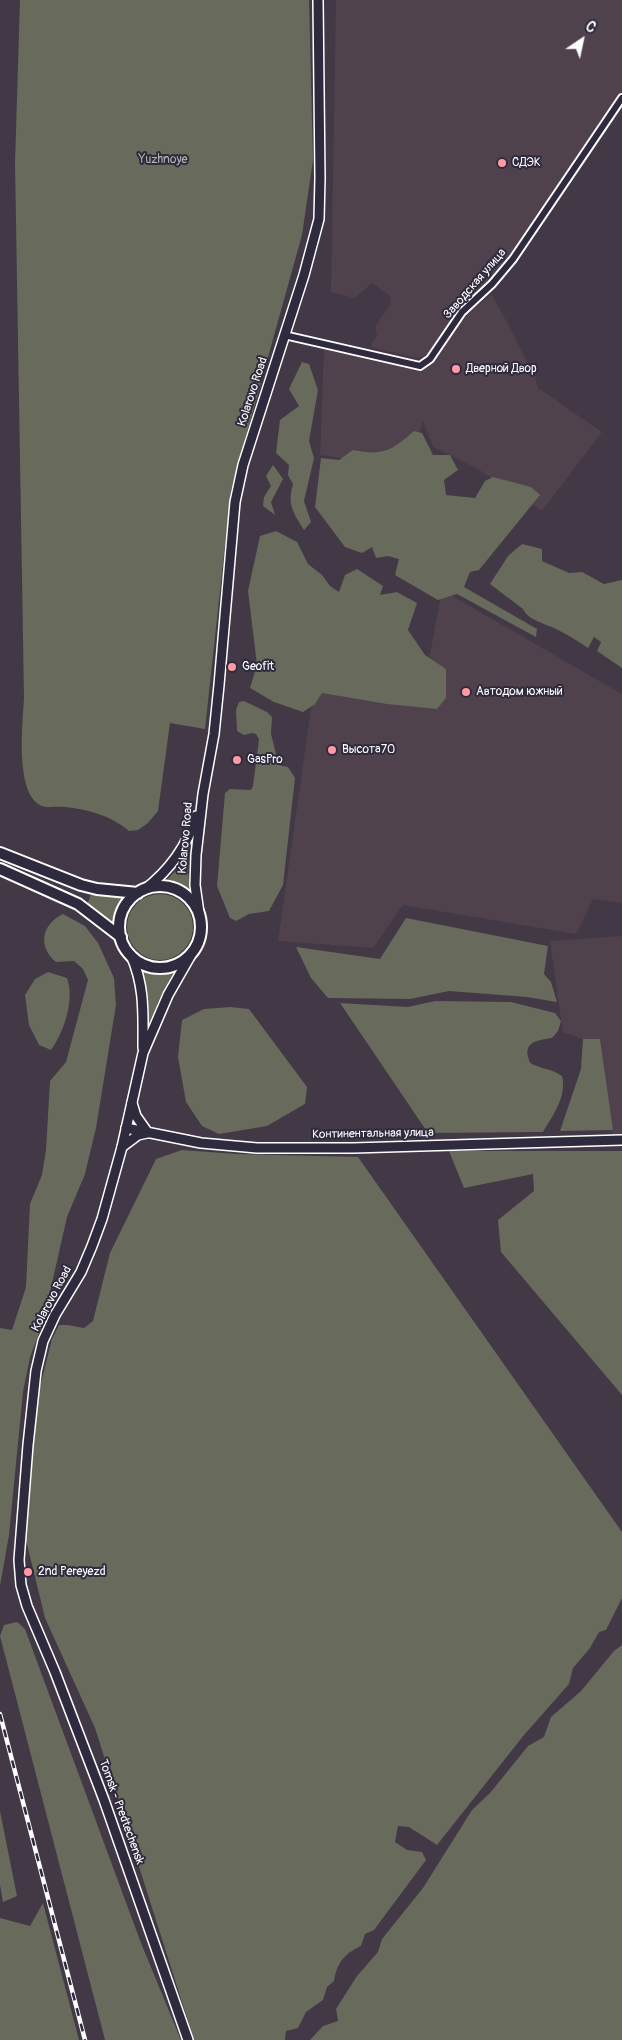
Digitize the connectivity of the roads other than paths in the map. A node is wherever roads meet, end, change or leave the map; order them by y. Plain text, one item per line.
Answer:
1 (318, 0) edge
2 (622, 98) edge
3 (284, 335) junction
4 (203, 794) junction
5 (0, 853) edge
6 (0, 869) edge
7 (141, 891) junction
8 (199, 913) junction
9 (120, 937) junction
10 (192, 953) junction
11 (131, 955) junction
12 (143, 1053) junction
13 (132, 1103) junction
14 (126, 1128) junction
15 (148, 1133) junction
16 (622, 1140) edge
17 (122, 1147) junction
18 (23, 1594) joint
19 (188, 2040) edge

1 - 3 main road, Kolarovo Road
2 - 3 street, Заводская улица
3 - 4 main road, Kolarovo Road
4 - 7 main road, Kolarovo Road
4 - 8 main road, Kolarovo Road
5 - 7 main road
6 - 9 main road
7 - 8 main road
7 - 9 main road
8 - 10 main road
9 - 11 main road
10 - 11 main road
10 - 12 main road
11 - 12 main road
12 - 13 main road, Kolarovo Road
13 - 14 main road, Kolarovo Road
13 - 15 main road
14 - 15 main road, Континентальная улица
14 - 17 main road, Kolarovo Road
15 - 16 main road, Континентальная улица
15 - 17 main road
17 - 18 main road, Kolarovo Road
18 - 19 main road, Tomsk - Predtechensk

